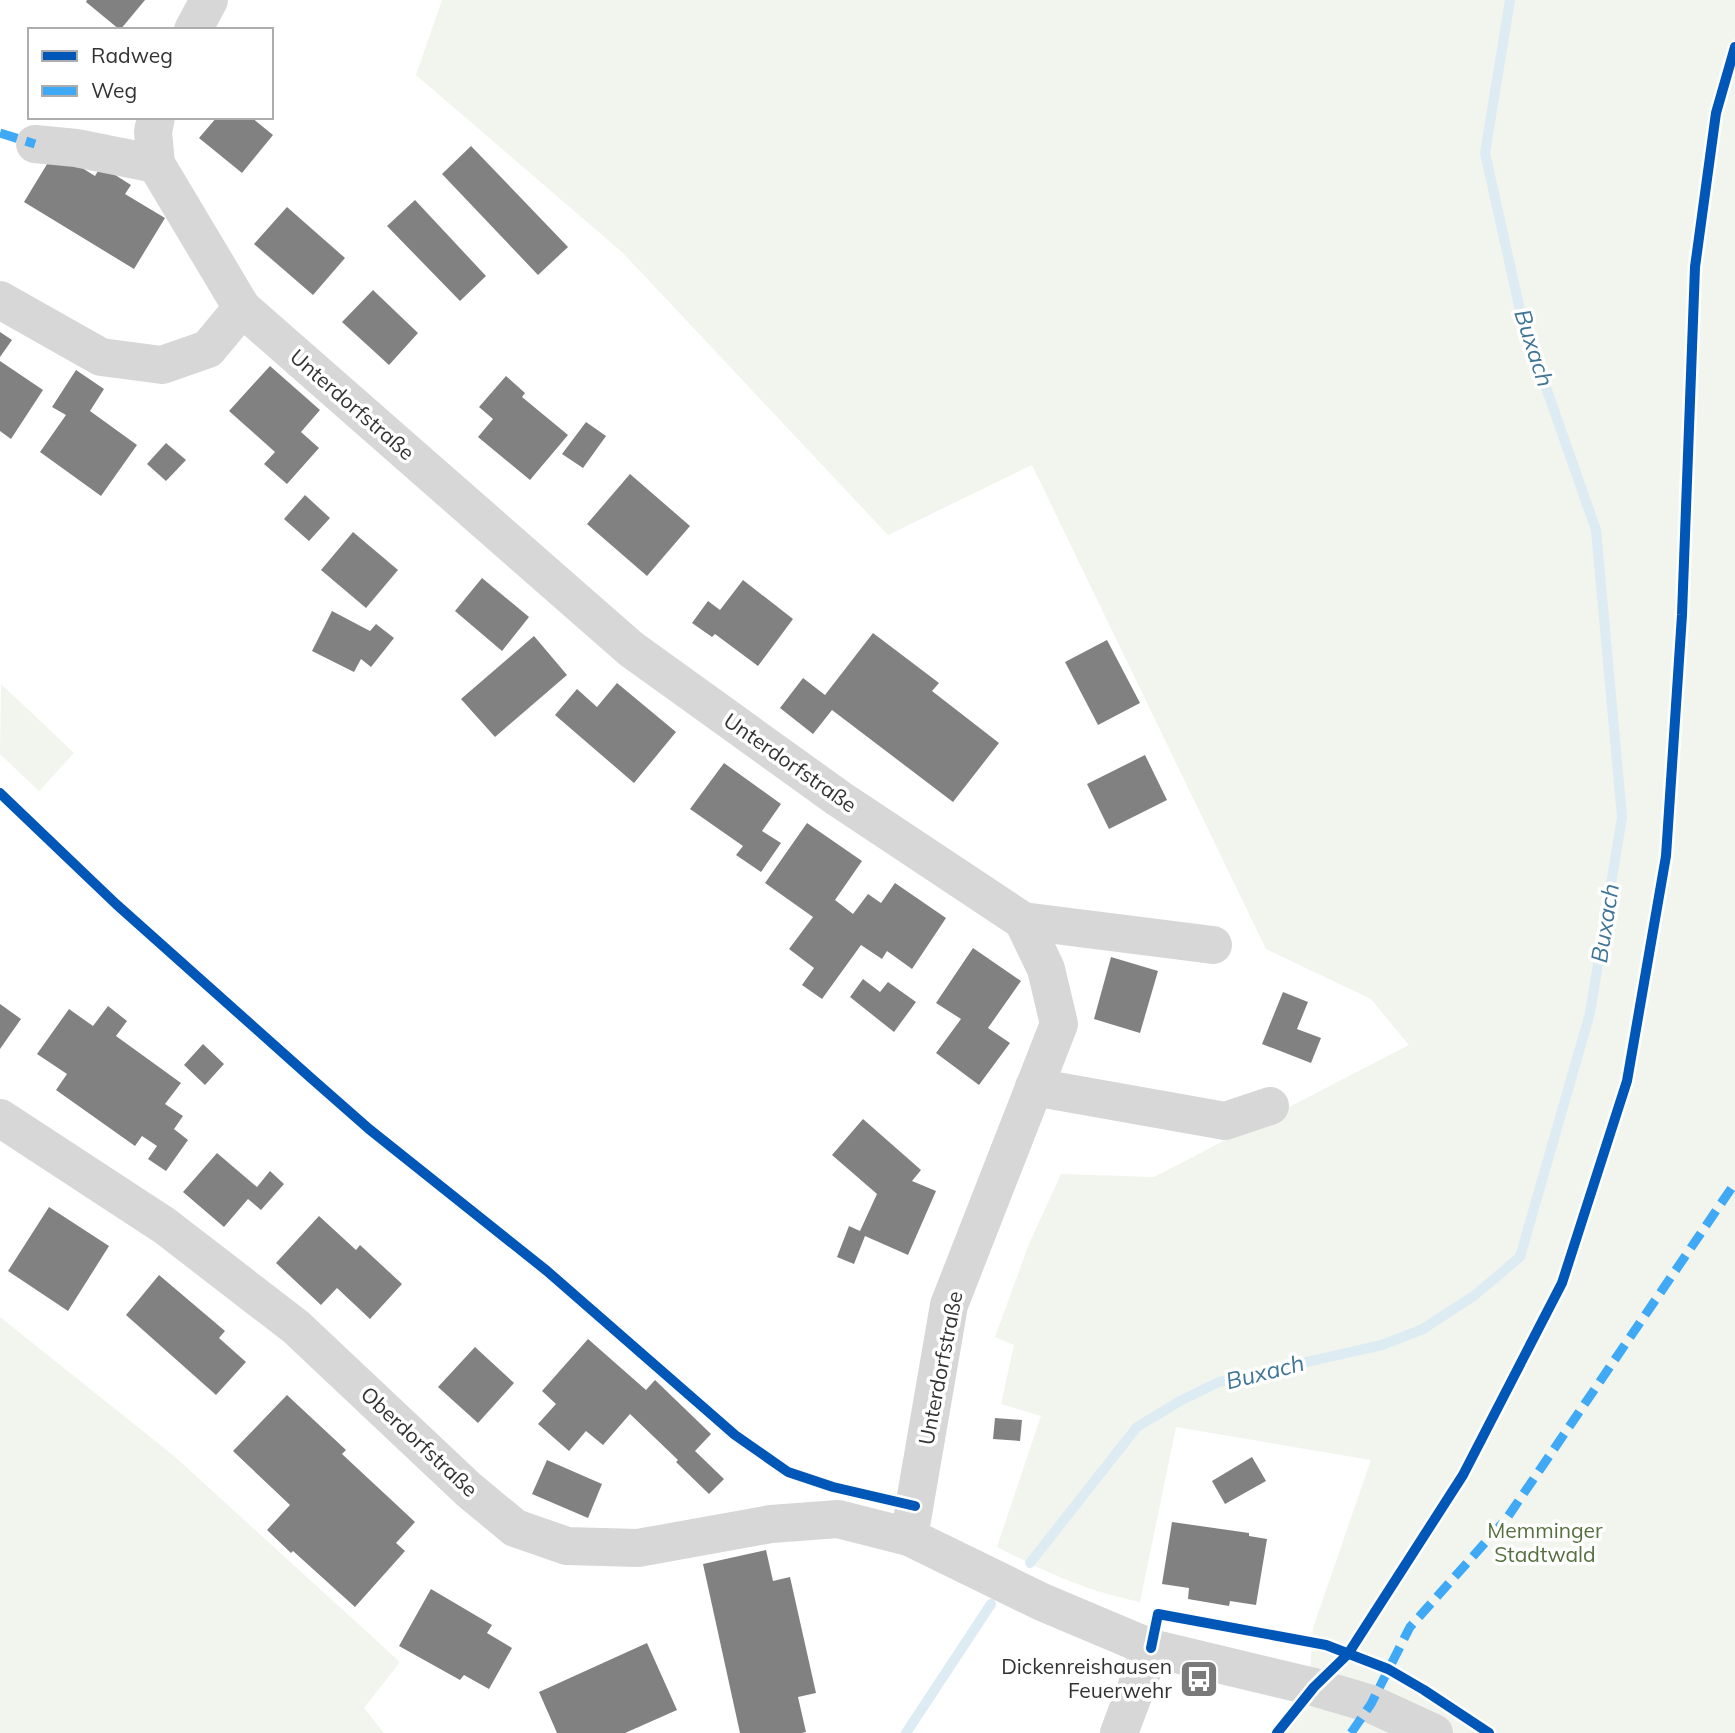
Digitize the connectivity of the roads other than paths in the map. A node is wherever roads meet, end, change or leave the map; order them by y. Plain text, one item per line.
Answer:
1 (209, 0) edge
2 (194, 28) edge
3 (156, 119) edge
4 (35, 144) dead end
5 (156, 164) junction
6 (0, 300) edge
7 (242, 309) junction
8 (1023, 921) junction
9 (1213, 945) dead end
10 (1034, 1087) junction
11 (1270, 1106) dead end
12 (0, 1118) edge
13 (909, 1537) junction
14 (1151, 1648) junction
15 (1119, 1733) edge
16 (1434, 1733) edge

1 - 2 street
3 - 5 street, Unterdorfstraße
4 - 5 street
5 - 7 street, Unterdorfstraße
6 - 7 street
7 - 8 street, Unterdorfstraße
8 - 9 street
8 - 10 street, Unterdorfstraße
10 - 11 street
10 - 13 street, Unterdorfstraße
12 - 13 street, Oberdorfstraße
13 - 14 street, Oberdorfstraße
14 - 15 street
14 - 16 street, Oberdorfstraße

